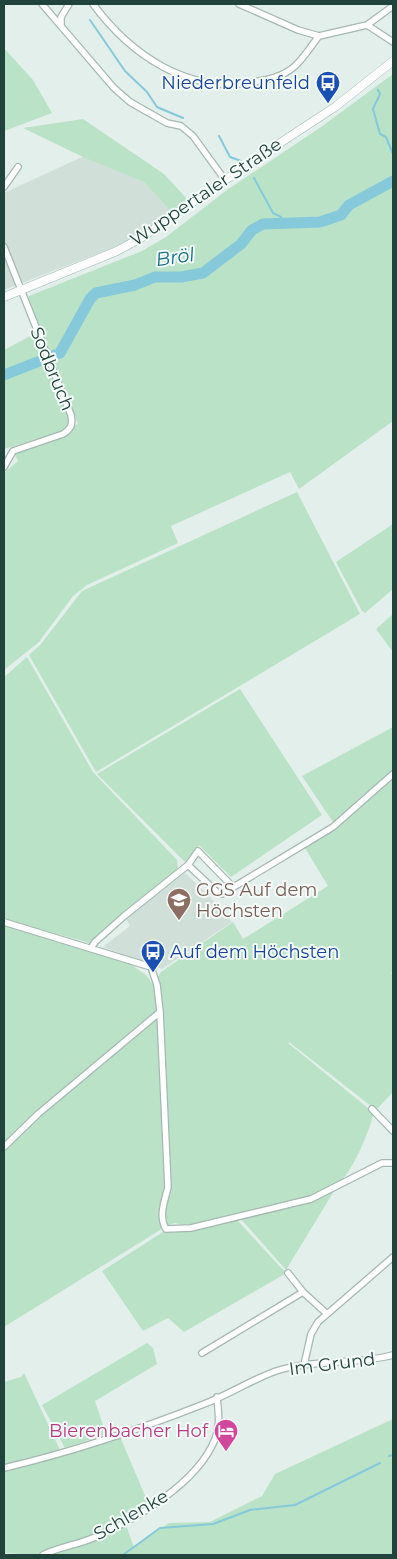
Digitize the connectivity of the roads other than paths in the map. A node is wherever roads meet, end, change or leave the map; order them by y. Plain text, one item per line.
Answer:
1 (42, 4) edge
2 (69, 4) edge
3 (93, 4) edge
4 (239, 4) edge
5 (393, 6) edge
6 (367, 25) junction
7 (62, 26) junction
8 (319, 36) junction
9 (393, 42) edge
10 (393, 61) edge
11 (18, 167) dead end
12 (225, 180) junction
13 (4, 187) edge
14 (4, 247) edge
15 (21, 290) junction
16 (4, 297) edge
17 (4, 467) edge
18 (393, 774) edge
19 (188, 865) junction
20 (233, 887) junction
21 (4, 922) edge
22 (91, 948) junction
23 (160, 1012) junction
24 (372, 1109) dead end
25 (393, 1131) edge
26 (4, 1147) edge
27 (393, 1163) edge
28 (393, 1257) edge
29 (288, 1273) dead end
30 (303, 1292) junction
31 (326, 1313) junction
32 (202, 1353) dead end
33 (393, 1356) edge
34 (304, 1365) junction
35 (217, 1397) junction
36 (4, 1468) edge
37 (43, 1555) edge

1 - 7 street
2 - 7 street
3 - 8 street
4 - 8 street
5 - 6 street
6 - 8 street
6 - 9 street
7 - 12 street
10 - 12 main road, Wuppertaler Straße
11 - 13 street
12 - 15 main road, Wuppertaler Straße
14 - 15 street, Sodbruch
15 - 16 main road, Wuppertaler Straße
15 - 17 street, Sodbruch
18 - 20 street
19 - 20 street
19 - 20 street
19 - 22 street
21 - 22 street
22 - 23 street
23 - 26 street
23 - 27 street
24 - 25 street
28 - 31 street
29 - 30 street
30 - 31 street
30 - 32 street
31 - 34 street
33 - 34 street, Im Grund
34 - 35 street, Im Grund
35 - 36 street, Im Grund
35 - 37 street, Schlenke

